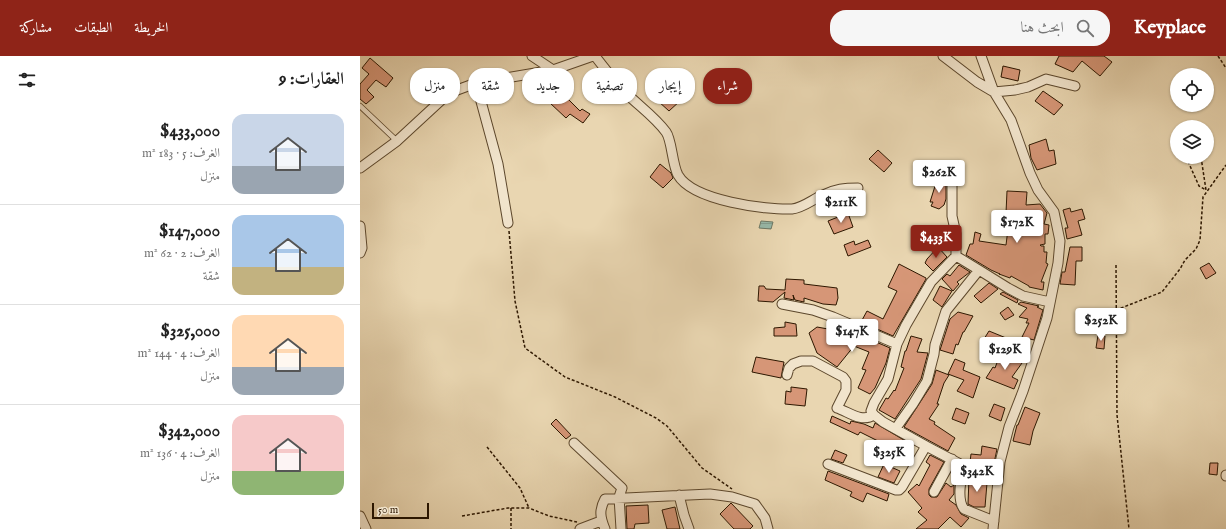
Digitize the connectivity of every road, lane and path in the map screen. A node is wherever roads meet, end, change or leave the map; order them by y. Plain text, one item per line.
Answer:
1 (532, 56) edge
2 (594, 56) edge
3 (943, 56) edge
4 (981, 56) edge
5 (1218, 56) edge
6 (550, 68) edge
7 (559, 68) edge
8 (1226, 68) edge
9 (468, 86) edge
10 (1075, 86) dead end
11 (994, 92) junction
12 (482, 104) edge
13 (360, 106) edge
14 (397, 140) junction
15 (1189, 164) edge
16 (1202, 164) edge
17 (1226, 165) edge
18 (360, 168) edge
19 (952, 184) dead end
20 (858, 188) dead end
21 (1206, 190) junction
22 (508, 223) joint
23 (360, 226) edge
24 (360, 253) edge
25 (956, 256) junction
26 (1116, 265) dead end
27 (979, 270) junction
28 (1050, 302) junction
29 (782, 304) dead end
30 (1116, 310) junction
31 (897, 344) junction
32 (787, 375) dead end
33 (874, 415) junction
34 (896, 428) junction
35 (574, 443) dead end
36 (926, 446) junction
37 (487, 447) dead end
38 (952, 459) junction
39 (828, 464) dead end
40 (966, 467) junction
41 (997, 481) junction
42 (733, 490) dead end
43 (934, 492) dead end
44 (679, 495) junction
45 (619, 497) junction
46 (511, 508) junction
47 (528, 508) junction
48 (360, 516) edge
49 (462, 516) dead end
50 (603, 525) edge
51 (994, 525) edge
52 (580, 526) edge
53 (366, 529) edge
54 (511, 529) edge
55 (621, 529) edge
56 (689, 529) edge
57 (768, 529) edge
58 (1129, 529) edge

1 - 6 street
2 - 7 street
2 - 20 street
3 - 11 street
4 - 11 street
5 - 8 path
9 - 14 street
10 - 11 street
11 - 28 street
12 - 22 street
13 - 14 lane
14 - 18 street
15 - 21 path
16 - 21 path
17 - 21 path
19 - 25 street
21 - 30 path
22 - 42 path
23 - 24 street
25 - 27 street
25 - 31 street
26 - 30 path
27 - 28 street
27 - 34 street
28 - 41 street
29 - 31 street
30 - 58 path
31 - 33 street
32 - 33 street
33 - 34 street
34 - 36 street
35 - 45 street
36 - 38 street
36 - 39 street
37 - 47 path
38 - 40 street
38 - 43 street
40 - 41 street
40 - 51 street
41 - 51 street
44 - 45 street
44 - 56 street
44 - 57 street
45 - 50 street
45 - 55 street
46 - 47 path
46 - 49 path
46 - 54 path
47 - 52 path
48 - 53 street
50 - 52 street

